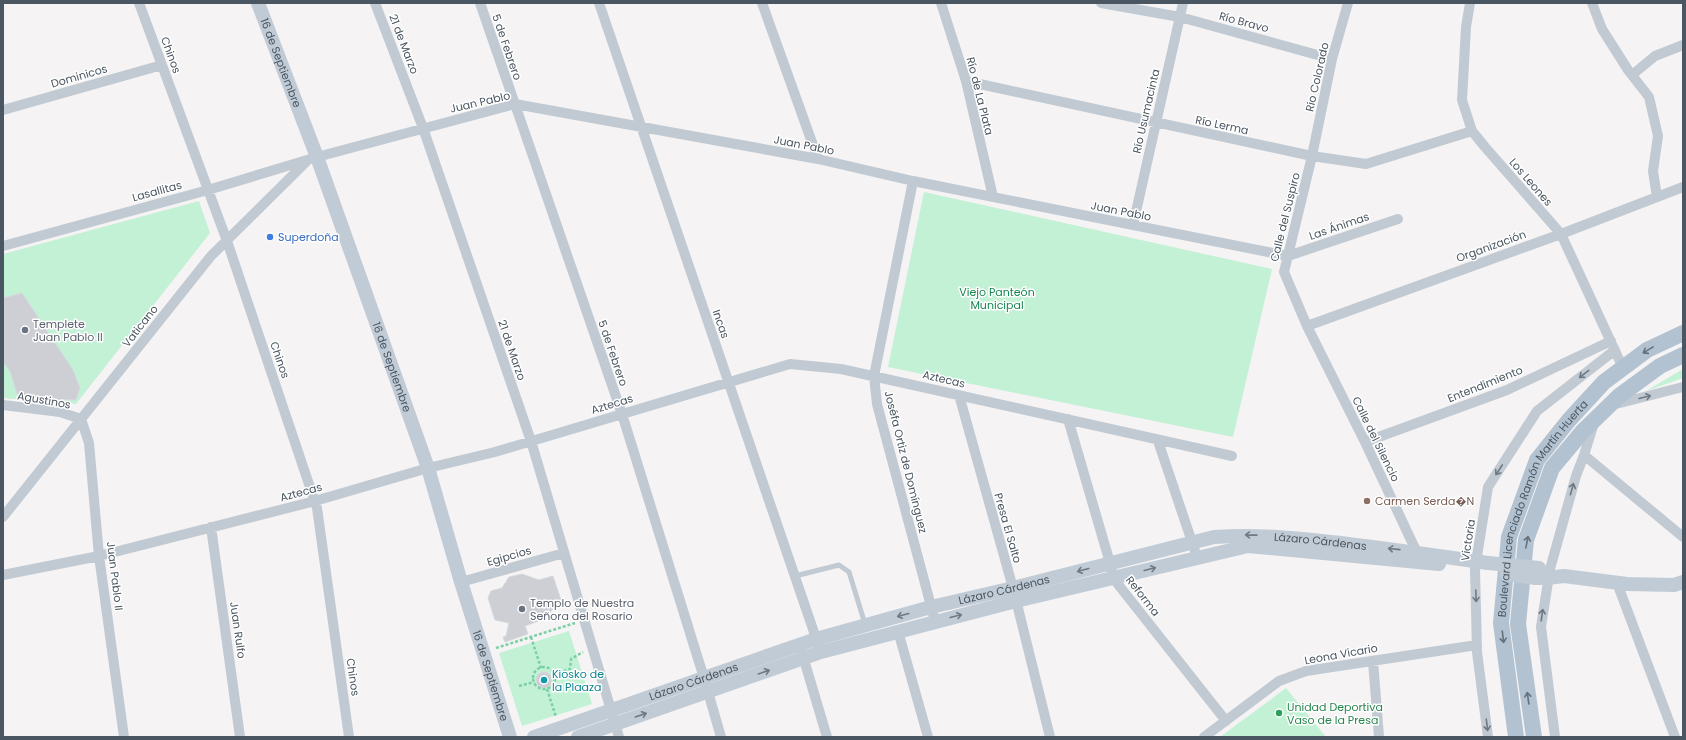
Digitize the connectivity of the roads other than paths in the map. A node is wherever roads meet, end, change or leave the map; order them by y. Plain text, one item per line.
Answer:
1 (139, 3) edge
2 (258, 3) edge
3 (375, 3) edge
4 (480, 3) edge
5 (599, 3) edge
6 (762, 3) edge
7 (941, 3) edge
8 (1102, 3) edge
9 (1183, 3) edge
10 (1348, 3) edge
11 (1470, 3) edge
12 (1592, 3) edge
13 (1180, 17) junction
14 (1683, 45) edge
15 (1332, 59) junction
16 (162, 65) junction
17 (1632, 75) junction
18 (966, 81) junction
19 (515, 104) junction
20 (3, 110) edge
21 (1155, 123) junction
22 (641, 126) junction
23 (423, 128) junction
24 (1472, 131) junction
25 (1312, 156) junction
26 (313, 158) junction
27 (818, 159) junction
28 (913, 181) junction
29 (1683, 187) edge
30 (208, 190) junction
31 (993, 197) junction
32 (1657, 197) junction
33 (1398, 219) dead end
34 (1133, 225) junction
35 (1561, 234) junction
36 (227, 241) junction
37 (3, 246) edge
38 (1288, 256) junction
39 (1307, 326) junction
40 (1683, 333) edge
41 (1613, 346) junction
42 (1683, 355) edge
43 (1624, 368) junction
44 (874, 376) junction
45 (728, 382) junction
46 (1683, 387) edge
47 (959, 395) junction
48 (3, 405) edge
49 (1608, 406) junction
50 (622, 414) junction
51 (81, 419) junction
52 (1068, 419) junction
53 (1595, 419) junction
54 (1158, 441) junction
55 (531, 442) junction
56 (1365, 442) junction
57 (1584, 455) junction
58 (1232, 456) dead end
59 (428, 468) junction
60 (315, 501) junction
61 (3, 518) edge
62 (212, 527) junction
63 (1683, 537) edge
64 (1192, 542) junction
65 (564, 553) junction
66 (99, 556) junction
67 (1197, 557) junction
68 (1419, 557) junction
69 (1110, 563) junction
70 (1482, 566) junction
71 (1543, 573) junction
72 (3, 575) edge
73 (795, 576) junction
74 (1113, 578) junction
75 (461, 582) junction
76 (1683, 582) edge
77 (1618, 583) junction
78 (1014, 594) junction
79 (931, 607) junction
80 (935, 622) junction
81 (866, 625) junction
82 (898, 631) junction
83 (816, 639) junction
84 (800, 644) junction
85 (1477, 645) junction
86 (821, 652) junction
87 (804, 658) junction
88 (1373, 661) junction
89 (704, 678) junction
90 (708, 692) junction
91 (611, 710) junction
92 (1226, 721) junction
93 (617, 730) edge
94 (1683, 735) edge
95 (124, 737) edge
96 (240, 737) edge
97 (349, 737) edge
98 (510, 737) edge
99 (534, 737) edge
100 (578, 737) edge
101 (721, 737) edge
102 (827, 737) edge
103 (928, 737) edge
104 (1050, 737) edge
105 (1204, 737) edge
106 (1379, 737) edge
107 (1488, 737) edge
108 (1516, 737) edge
109 (1534, 737) edge
110 (1555, 737) edge
111 (1676, 737) edge

1 - 16 street, Chinos
2 - 26 street, 16 de Septiembre
3 - 23 street, 21 de Marzo
4 - 19 street, 5 de Febrero
5 - 22 street, Incas
6 - 27 street
7 - 18 street, Río de La Plata
8 - 13 street, Río Bravo
9 - 13 street, Río Usumacinta
10 - 15 street, Río Colorado
11 - 24 street, Los Leones
12 - 17 street
13 - 15 street, Río Bravo
13 - 21 street, Río Usumacinta
14 - 17 street
15 - 25 street, Río Colorado
16 - 20 street, Dominicos
16 - 30 street, Chinos
17 - 32 street
18 - 21 street, Río Lerma
18 - 31 street, Río de La Plata
19 - 22 street, Juan Pablo
19 - 23 street, Juan Pablo
19 - 50 street, 5 de Febrero
21 - 25 street, Río Lerma
21 - 34 street, Río Usumacinta
22 - 27 street, Juan Pablo
22 - 45 street, Incas
23 - 26 street, Juan Pablo
23 - 55 street, 21 de Marzo
24 - 25 street, Río Lerma
24 - 35 street, Los Leones
25 - 38 street, Calle del Suspiro
26 - 30 street, Lasallitas
26 - 36 street, Vaticano
26 - 59 street, 16 de Septiembre
27 - 28 street, Juan Pablo
28 - 31 street, Juan Pablo
28 - 44 street, Joséfa Ortiz de Domínguez
29 - 32 street, Organización
30 - 36 street, Chinos
30 - 37 street, Lasallitas
31 - 34 street, Juan Pablo
32 - 35 street, Organización
33 - 38 street, Las Ánimas
34 - 38 street, Juan Pablo
35 - 39 street, Organización
35 - 41 street, Los Leones
36 - 51 street, Vaticano
36 - 60 street, Chinos
38 - 39 street, Calle del Suspiro
39 - 56 street, Calle del Silencio
40 -> 43 main road, Boulevard Licenciado Ramón Martín Huerta
41 - 43 street, Los Leones
41 - 56 street, Entendimiento
41 -> 70 street, Victoria
42 - 49 main road, Boulevard Licenciado Ramón Martín Huerta
43 -> 108 main road, Boulevard Licenciado Ramón Martín Huerta
44 - 45 street, Aztecas
44 - 47 street, Aztecas
44 - 79 street, Joséfa Ortiz de Domínguez
45 - 50 street, Aztecas
45 - 73 street, Incas
49 -> 46 street
47 - 52 street, Aztecas
47 - 78 street, Presa El Salto
48 - 51 street, Agustinos
49 - 53 main road, Boulevard Licenciado Ramón Martín Huerta
50 - 55 street, Aztecas
50 - 89 street, 5 de Febrero
51 - 61 street, Vaticano
51 - 66 street, Juan Pablo II
52 - 54 street, Aztecas
52 - 69 street, Reforma
53 - 57 street
109 -> 53 main road, Boulevard Licenciado Ramón Martín Huerta
54 - 58 street, Aztecas
54 - 64 street
55 - 59 street, Aztecas
55 - 65 street, 21 de Marzo
56 - 68 street, Calle del Silencio
57 - 63 street
71 -> 57 street
59 - 60 street, Aztecas
59 - 75 street, 16 de Septiembre
60 - 62 street, Aztecas
60 - 97 street, Chinos
62 - 66 street, Aztecas
62 - 96 street, Juan Rulfo
64 - 67 street
68 -> 64 street, Lázaro Cárdenas
64 - 69 street, Lázaro Cárdenas
65 - 75 street, Egipcios
65 - 91 street, 21 de Marzo
66 - 72 street, Aztecas
66 - 95 street, Juan Pablo II
67 - 68 street, Lázaro Cárdenas
74 -> 67 street, Lázaro Cárdenas
68 - 70 street, Lázaro Cárdenas
69 - 74 street, Reforma
69 -> 78 street, Lázaro Cárdenas
70 - 71 street, Lázaro Cárdenas, bridge
70 -> 85 street, Victoria
71 - 77 street, Lázaro Cárdenas
110 -> 71 street
73 - 81 lane
73 - 83 street, Incas
74 - 78 street, Lázaro Cárdenas
74 - 92 street, Reforma
75 - 98 street, 16 de Septiembre
76 - 77 street, Lázaro Cárdenas
77 - 111 street
78 - 79 street, Lázaro Cárdenas
80 -> 78 street, Lázaro Cárdenas
78 - 104 street, Presa El Salto
79 - 80 street, Joséfa Ortiz de Domínguez
79 -> 81 street, Lázaro Cárdenas
80 - 82 street, Lázaro Cárdenas
81 - 83 street, Lázaro Cárdenas
82 - 86 street, Lázaro Cárdenas
82 - 103 street
83 - 84 street, Lázaro Cárdenas
83 - 86 street, Incas
84 - 87 street
84 - 89 street, Lázaro Cárdenas
85 - 88 street, Leona Vicario
85 -> 107 street, Victoria
86 - 87 street, Lázaro Cárdenas
90 -> 87 street, Lázaro Cárdenas
87 - 102 street
88 - 92 street, Leona Vicario
88 - 106 street
89 - 90 street, 5 de Febrero
89 - 91 street, Lázaro Cárdenas
93 -> 90 street, Lázaro Cárdenas
90 - 101 street, 5 de Febrero
91 - 93 street, 21 de Marzo
91 - 99 street, Lázaro Cárdenas
92 - 105 street, Leona Vicario
93 - 100 street, Lázaro Cárdenas
94 - 111 street

